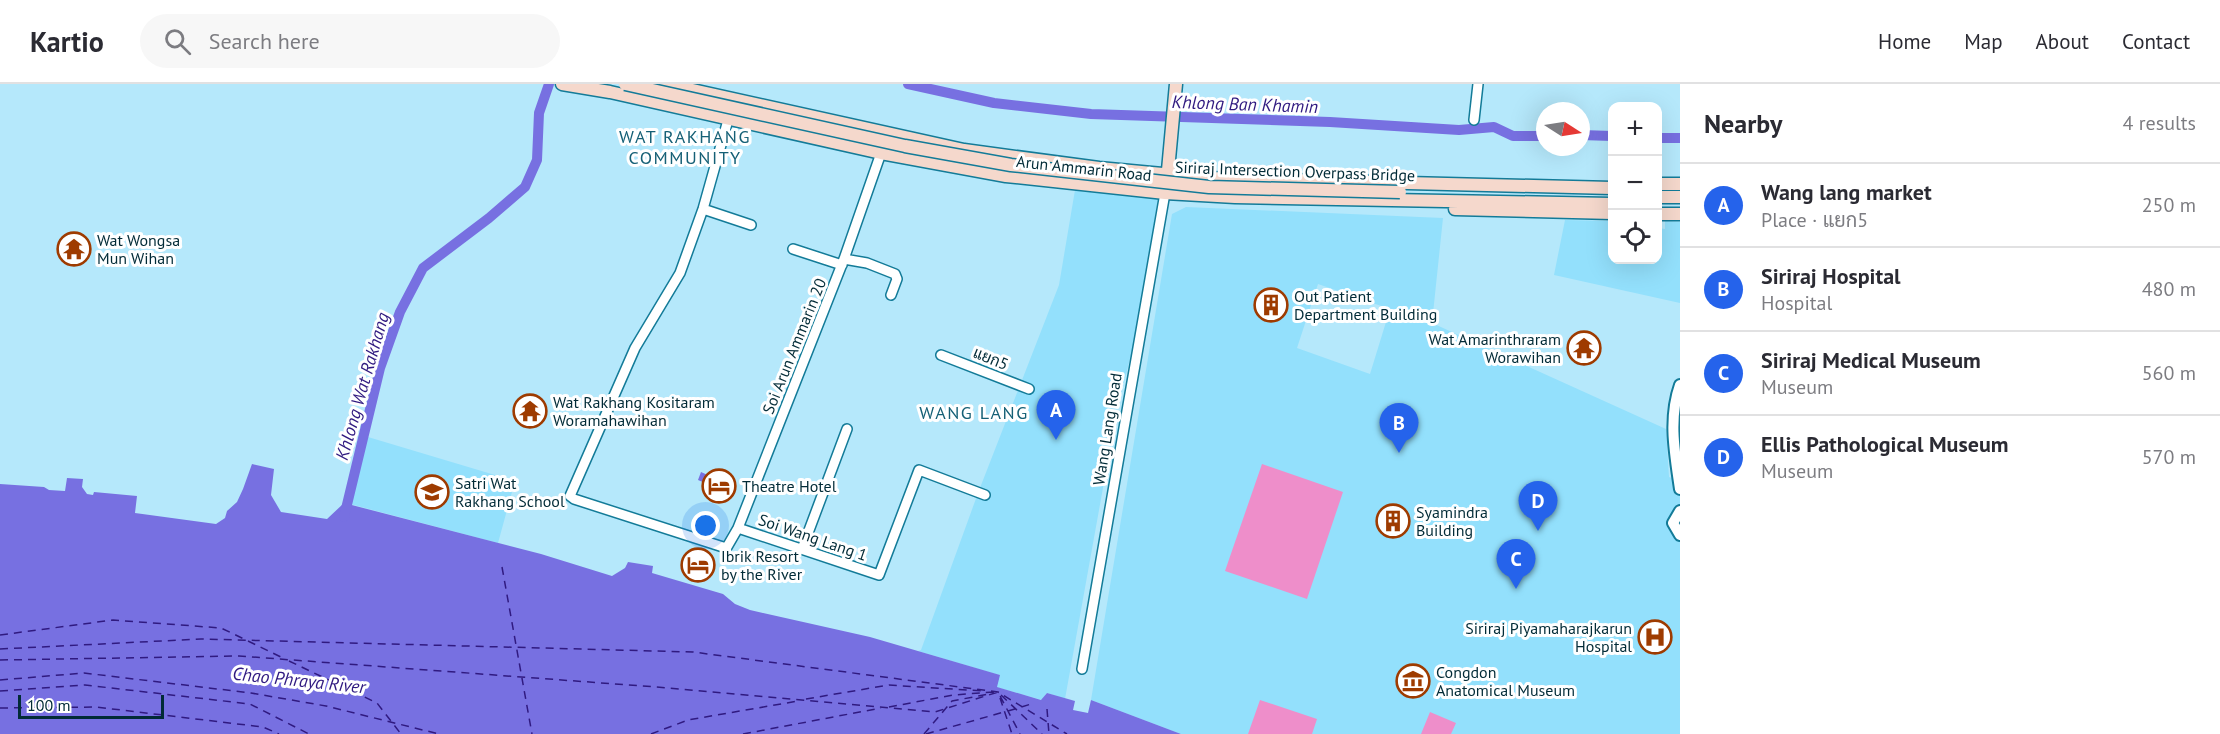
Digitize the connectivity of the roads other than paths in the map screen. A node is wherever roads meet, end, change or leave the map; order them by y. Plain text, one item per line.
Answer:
1 (562, 84) edge
2 (625, 84) edge
3 (665, 84) edge
4 (1176, 84) edge
5 (1478, 84) edge
6 (584, 86) edge
7 (734, 99) junction
8 (728, 120) junction
9 (1474, 120) dead end
10 (881, 153) junction
11 (1168, 176) junction
12 (1662, 184) edge
13 (1680, 184) edge
14 (1431, 185) junction
15 (1608, 186) edge
16 (1608, 186) edge
17 (1662, 189) edge
18 (1680, 189) edge
19 (1165, 193) junction
20 (1608, 196) edge
21 (1662, 196) edge
22 (1680, 197) edge
23 (1424, 202) junction
24 (1608, 204) edge
25 (1662, 204) edge
26 (1680, 205) edge
27 (703, 209) junction
28 (1608, 213) edge
29 (1662, 214) edge
30 (1680, 214) edge
31 (751, 225) dead end
32 (793, 249) dead end
33 (843, 262) junction
34 (891, 295) dead end
35 (941, 355) dead end
36 (1680, 384) edge
37 (1029, 389) dead end
38 (847, 429) dead end
39 (1680, 489) edge
40 (985, 495) dead end
41 (1680, 512) edge
42 (738, 528) junction
43 (1680, 535) edge
44 (802, 549) junction
45 (1082, 669) dead end

1 - 6 main road, Arun Ammarin Road
2 - 20 main road, Siriraj Intersection Overpass Bridge, bridge
3 - 7 main road, Arun Ammarin Road
4 - 11 main road
5 - 9 street
6 - 8 main road, Arun Ammarin Road
7 - 8 main road
7 - 11 main road, Arun Ammarin Road
8 - 10 main road, Arun Ammarin Road
8 - 27 street
10 - 19 main road, Arun Ammarin Road
10 - 33 street, Soi Arun Ammarin 20
11 - 14 main road, Arun Ammarin Road
11 - 19 main road
12 - 13 main road
14 - 15 main road, Arun Ammarin Road
14 - 16 main road
17 - 18 main road
19 - 23 main road, Arun Ammarin Road
19 - 45 street, Wang Lang Road
21 - 22 main road
23 - 24 main road, Arun Ammarin Road
23 - 28 main road
25 - 26 main road
27 - 31 street
27 - 42 street, Soi Arun Ammarin 20
29 - 30 main road
32 - 33 street
33 - 34 street
33 - 42 street, Soi Arun Ammarin 20
35 - 37 street, แยก5
36 - 39 street
38 - 44 street
40 - 44 street, Soi Wang Lang 1
41 - 43 street
42 - 44 street, Soi Wang Lang 1

